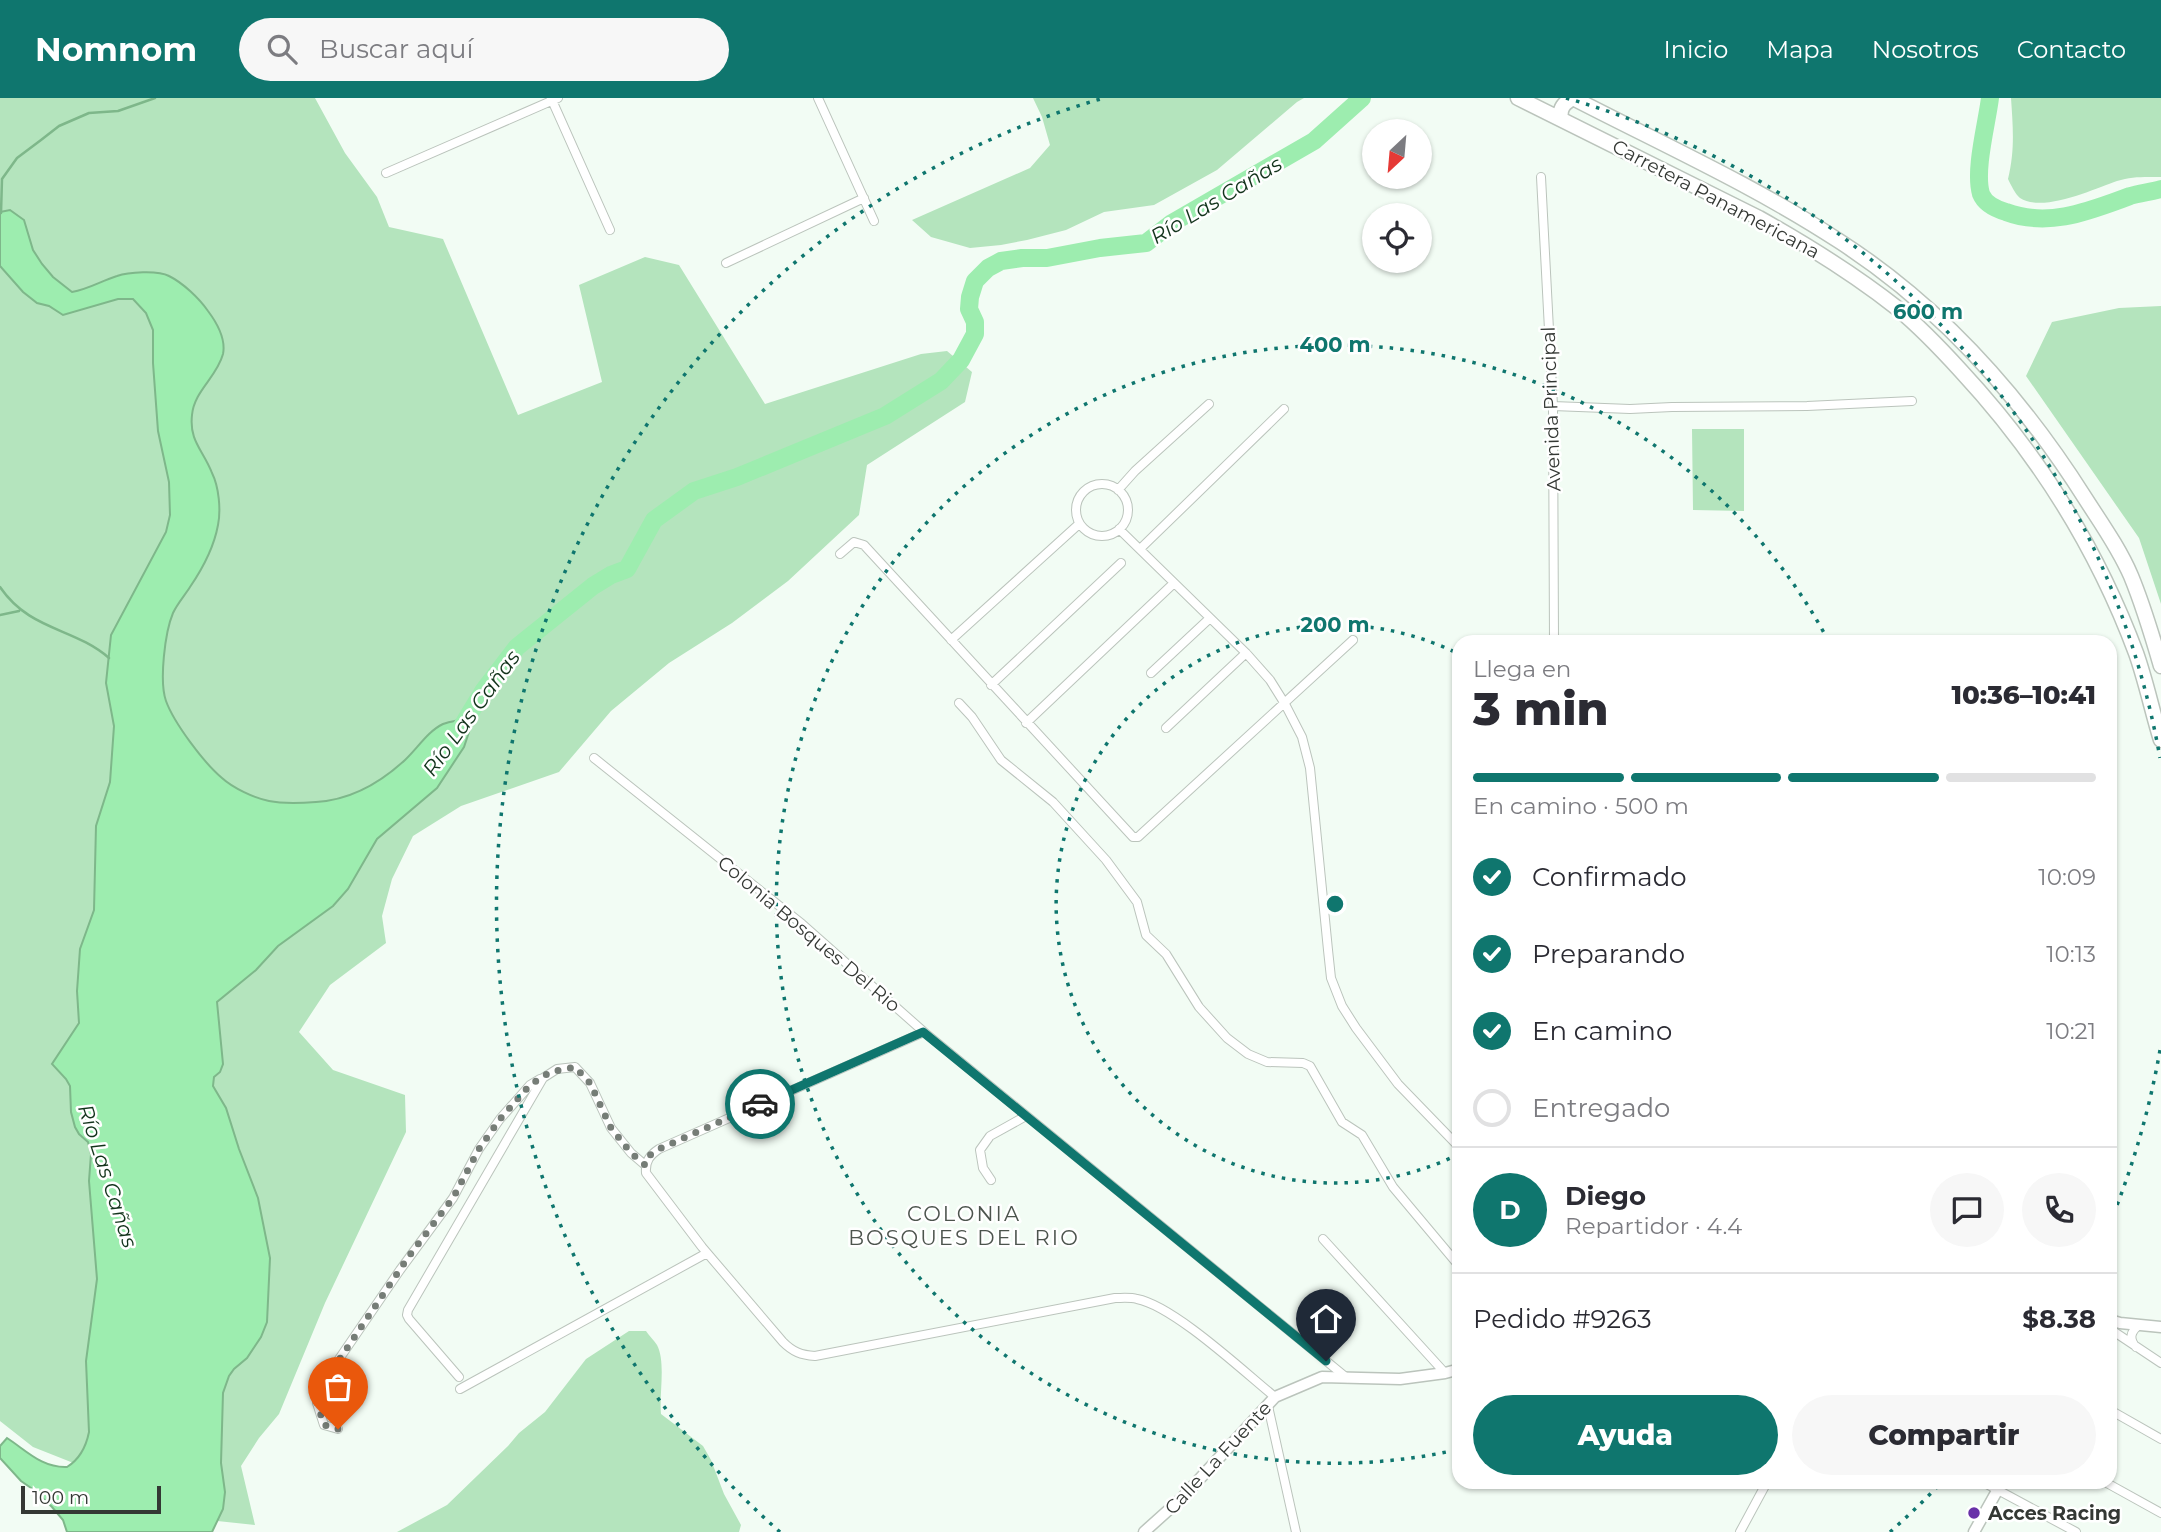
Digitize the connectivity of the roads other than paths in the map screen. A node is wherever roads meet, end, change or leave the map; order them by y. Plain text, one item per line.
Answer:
1 (818, 98) edge
2 (1518, 98) edge
3 (1573, 98) edge
4 (554, 99) edge
5 (1561, 119) junction
6 (386, 173) dead end
7 (1541, 177) dead end
8 (864, 198) junction
9 (874, 221) dead end
10 (610, 230) dead end
11 (726, 263) dead end
12 (1912, 401) dead end
13 (1209, 404) dead end
14 (1553, 406) junction
15 (1284, 409) dead end
16 (1118, 490) junction
17 (1079, 524) junction
18 (1119, 529) junction
19 (1140, 548) junction
20 (840, 554) dead end
21 (1121, 564) dead end
22 (1174, 583) junction
23 (1210, 618) junction
24 (1554, 635) edge
25 (951, 640) junction
26 (1353, 640) dead end
27 (1246, 653) junction
28 (2161, 666) edge
29 (1151, 673) dead end
30 (991, 685) junction
31 (959, 703) dead end
32 (1285, 704) junction
33 (1026, 723) junction
34 (1166, 727) dead end
35 (2161, 740) edge
36 (594, 758) dead end
37 (923, 1032) junction
38 (542, 1078) junction
39 (1026, 1115) junction
40 (1452, 1140) edge
41 (645, 1165) junction
42 (991, 1180) dead end
43 (1322, 1239) dead end
44 (707, 1253) junction
45 (1452, 1258) edge
46 (2117, 1321) edge
47 (2139, 1325) junction
48 (2161, 1327) edge
49 (2117, 1334) edge
50 (2138, 1349) junction
51 (2161, 1363) edge
52 (1452, 1371) edge
53 (1445, 1373) junction
54 (459, 1377) dead end
55 (1347, 1378) junction
56 (460, 1390) dead end
57 (1271, 1401) junction
58 (2117, 1414) edge
59 (338, 1429) dead end
60 (2161, 1439) edge
61 (1762, 1489) edge
62 (1997, 1489) edge
63 (2004, 1489) edge
64 (2117, 1489) edge
65 (2161, 1513) edge
66 (1144, 1532) edge
67 (1296, 1532) edge
68 (1740, 1532) edge
69 (1974, 1532) edge
70 (2076, 1532) edge

1 - 8 street
2 - 5 highway, Carretera Panamericana
3 - 5 highway
3 - 28 highway, Carretera Panamericana
4 - 6 street
4 - 10 street
5 - 35 highway, Carretera Panamericana
7 - 14 street, Avenida Principal
8 - 9 street
8 - 11 street
12 - 14 street
13 - 16 street
14 - 24 street, Avenida Principal
15 - 19 street
16 - 17 street
16 - 18 street
17 - 18 street
17 - 25 street
18 - 19 street
19 - 22 street
20 - 25 street
21 - 30 street
22 - 23 street
22 - 33 street
23 - 27 street
23 - 29 street
25 - 30 street
26 - 32 street
27 - 32 street
27 - 34 street
30 - 33 street
31 - 45 street
32 - 33 street
32 - 40 street
36 - 37 street, Colonia Bosques Del Rio
37 - 39 street, Colonia Bosques Del Rio
37 - 41 street
38 - 41 street
38 - 54 street
38 - 59 street
39 - 42 street
39 - 55 street, Colonia Bosques Del Rio
41 - 44 street
43 - 53 street
44 - 56 street
44 - 57 street
46 - 47 street
47 - 48 street
47 - 50 street
49 - 50 street
50 - 51 street
52 - 53 street, Calle La Fuente
53 - 55 street, Calle La Fuente
55 - 57 street, Calle La Fuente
57 - 66 street, Calle La Fuente
57 - 67 street
58 - 60 street
61 - 68 street
62 - 69 street
63 - 70 street
64 - 65 street

